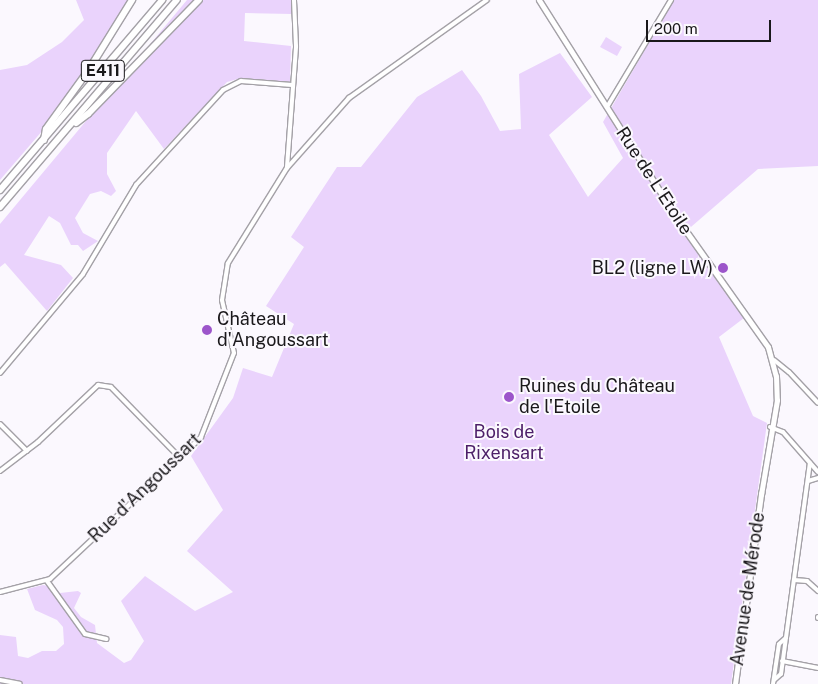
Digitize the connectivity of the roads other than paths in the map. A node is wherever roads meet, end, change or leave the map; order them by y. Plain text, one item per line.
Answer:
1 (132, 0) edge
2 (162, 0) edge
3 (177, 0) edge
4 (199, 0) edge
5 (294, 0) edge
6 (487, 0) edge
7 (539, 0) edge
8 (671, 0) edge
9 (292, 85) junction
10 (607, 107) junction
11 (70, 126) junction
12 (44, 142) junction
13 (287, 168) junction
14 (0, 190) edge
15 (0, 207) edge
16 (774, 360) junction
17 (0, 373) edge
18 (818, 403) edge
19 (0, 424) edge
20 (772, 427) junction
21 (27, 451) junction
22 (179, 457) junction
23 (810, 463) junction
24 (0, 471) edge
25 (818, 472) edge
26 (818, 478) edge
27 (808, 481) junction
28 (794, 580) junction
29 (47, 581) junction
30 (818, 591) edge
31 (0, 592) edge
32 (106, 638) dead end
33 (786, 638) junction
34 (782, 661) junction
35 (818, 668) edge
36 (0, 680) edge
37 (774, 682) edge
38 (20, 684) edge
39 (735, 684) edge

1 - 12 highway
2 - 12 highway, E411
3 - 11 highway, E411
4 - 11 highway
5 - 9 street
6 - 13 street, Rue d'Angoussart
7 - 10 street, Rue de L'Etoile
8 - 10 street
9 - 13 street
9 - 17 street
10 - 16 street, Rue de L'Etoile
11 - 15 highway, E411
12 - 14 highway, E411
13 - 22 street, Rue d'Angoussart
16 - 18 street
16 - 20 street, Rue de L'Etoile
19 - 21 street
20 - 23 street
20 - 39 street, Avenue de Mérode
21 - 22 street
21 - 24 street
22 - 29 street, Rue d'Angoussart
23 - 25 street
23 - 27 street
26 - 27 street
27 - 28 street
28 - 30 street
28 - 33 street
29 - 31 street
29 - 32 street
33 - 34 street
33 - 37 street
34 - 35 street
34 - 37 street
36 - 38 street

